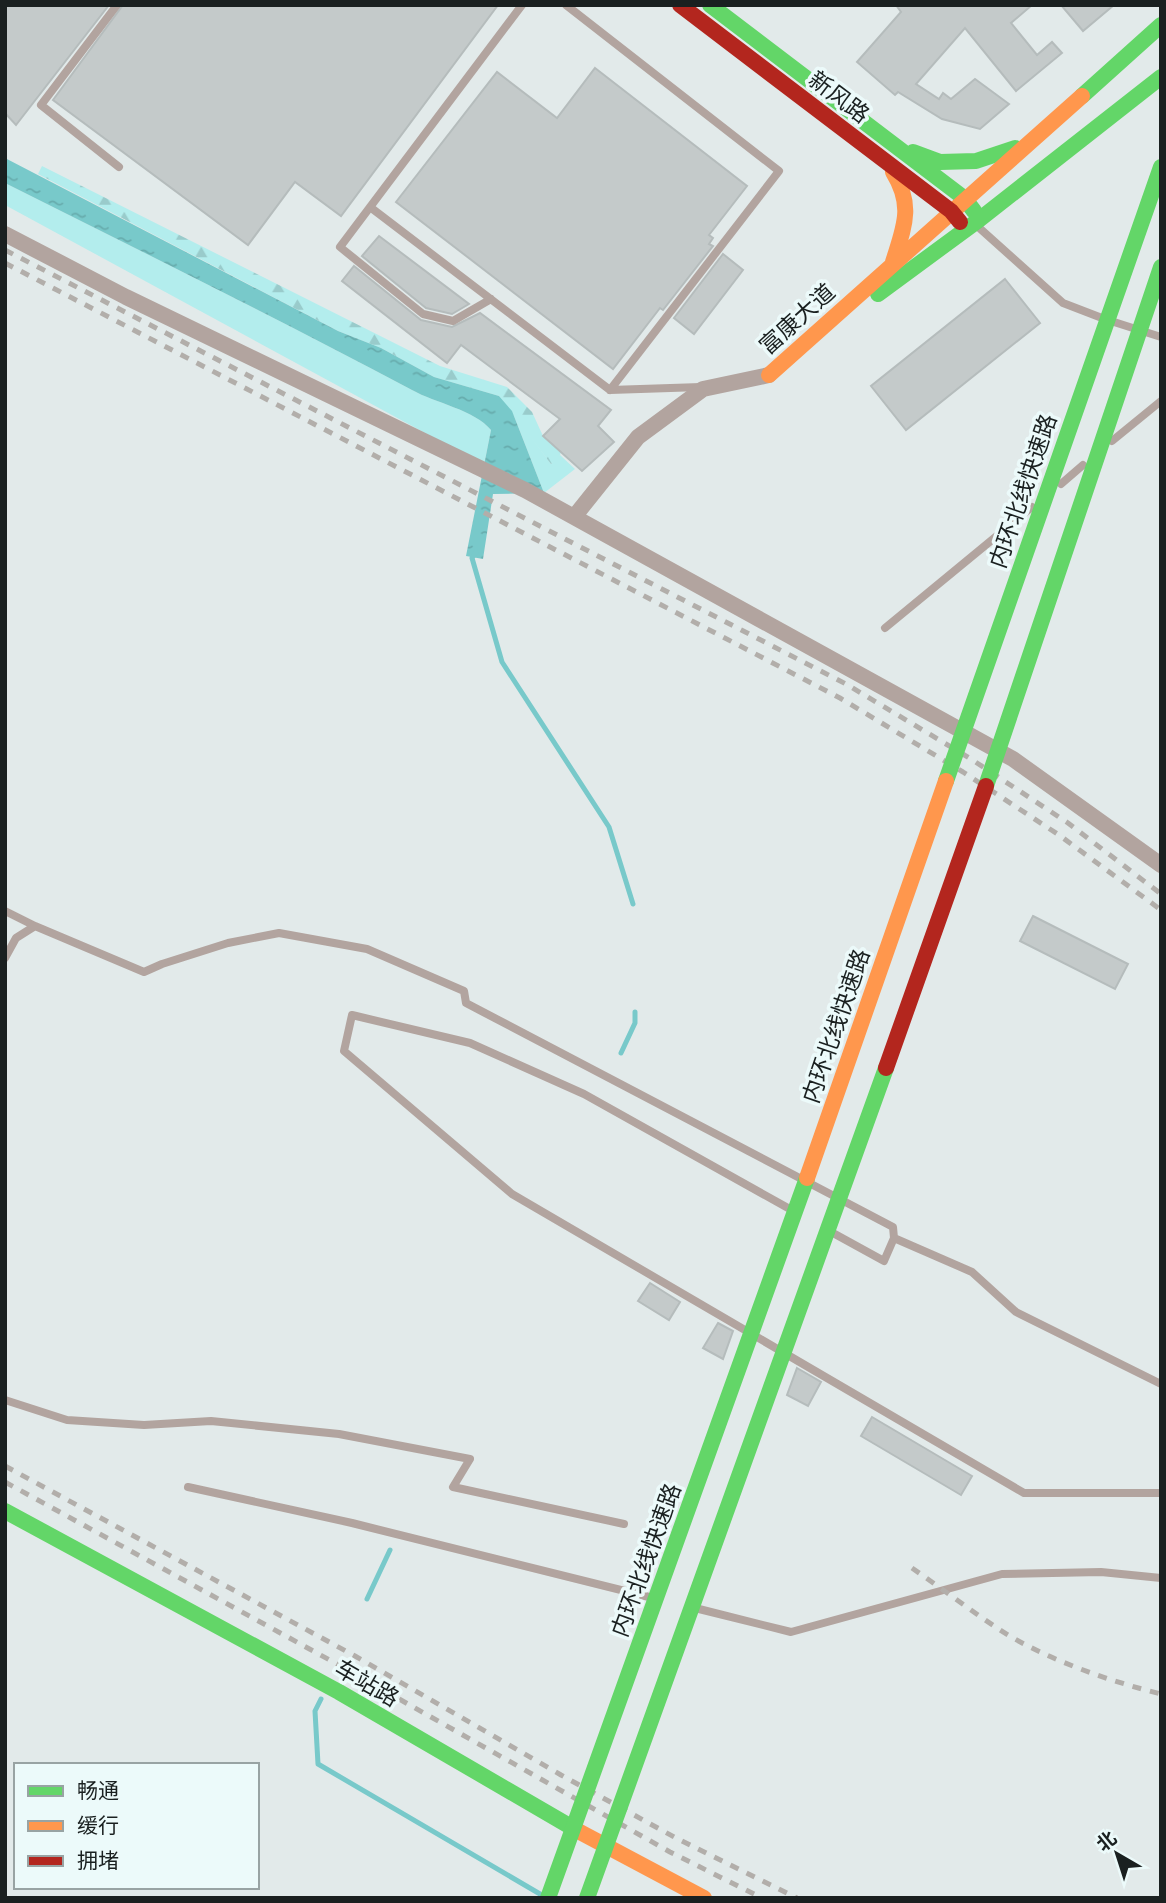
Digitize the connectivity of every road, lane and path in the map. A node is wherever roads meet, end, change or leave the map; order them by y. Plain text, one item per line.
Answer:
1 (117, 5) edge
2 (522, 5) edge
3 (566, 5) edge
4 (680, 5) edge
5 (718, 7) edge
6 (1161, 25) edge
7 (1161, 77) edge
8 (1024, 145) junction
9 (895, 146) junction
10 (885, 161) junction
11 (120, 167) dead end
12 (1161, 167) edge
13 (964, 198) junction
14 (370, 207) junction
15 (951, 211) junction
16 (973, 224) junction
17 (5, 234) edge
18 (893, 263) junction
19 (1161, 267) edge
20 (491, 299) junction
21 (1161, 337) edge
22 (769, 375) junction
23 (714, 387) junction
24 (610, 390) junction
25 (1161, 401) edge
26 (574, 517) junction
27 (885, 628) dead end
28 (1161, 865) edge
29 (5, 911) edge
30 (35, 926) junction
31 (5, 958) edge
32 (800, 1214) dead end
33 (824, 1228) dead end
34 (894, 1238) junction
35 (1161, 1384) edge
36 (5, 1400) edge
37 (188, 1487) dead end
38 (1161, 1493) edge
39 (5, 1511) edge
40 (624, 1524) dead end
41 (1161, 1578) edge
42 (671, 1602) dead end
43 (685, 1606) dead end
44 (548, 1898) edge
45 (587, 1898) edge
46 (704, 1898) edge

1 - 11 lane
2 - 14 lane
3 - 24 lane
4 - 10 main road, 新风路
5 - 9 main road, 新风路
6 - 8 main road, 富康大道
7 - 16 main road, 富康大道
8 - 9 main road
8 - 13 main road, 富康大道
9 - 13 main road, 新风路
10 - 15 main road, 新风路
10 - 18 main road
12 - 44 main road, 内环北线快速路, bridge
13 - 15 main road, 富康大道
13 - 16 main road, 新风路
14 - 20 lane
14 - 20 lane
15 - 16 main road, 新风路
15 - 18 main road, 富康大道
16 - 21 lane
16 - 22 main road, 富康大道
17 - 26 street
18 - 22 main road, 富康大道
19 - 45 main road, bridge
20 - 24 lane
22 - 23 street
23 - 24 lane
23 - 26 street
25 - 27 lane
26 - 28 street
29 - 30 lane
30 - 31 lane
30 - 34 lane
32 - 38 lane
33 - 34 lane
34 - 35 lane
36 - 40 lane
37 - 42 lane
39 - 46 main road, 车站路
41 - 43 lane

